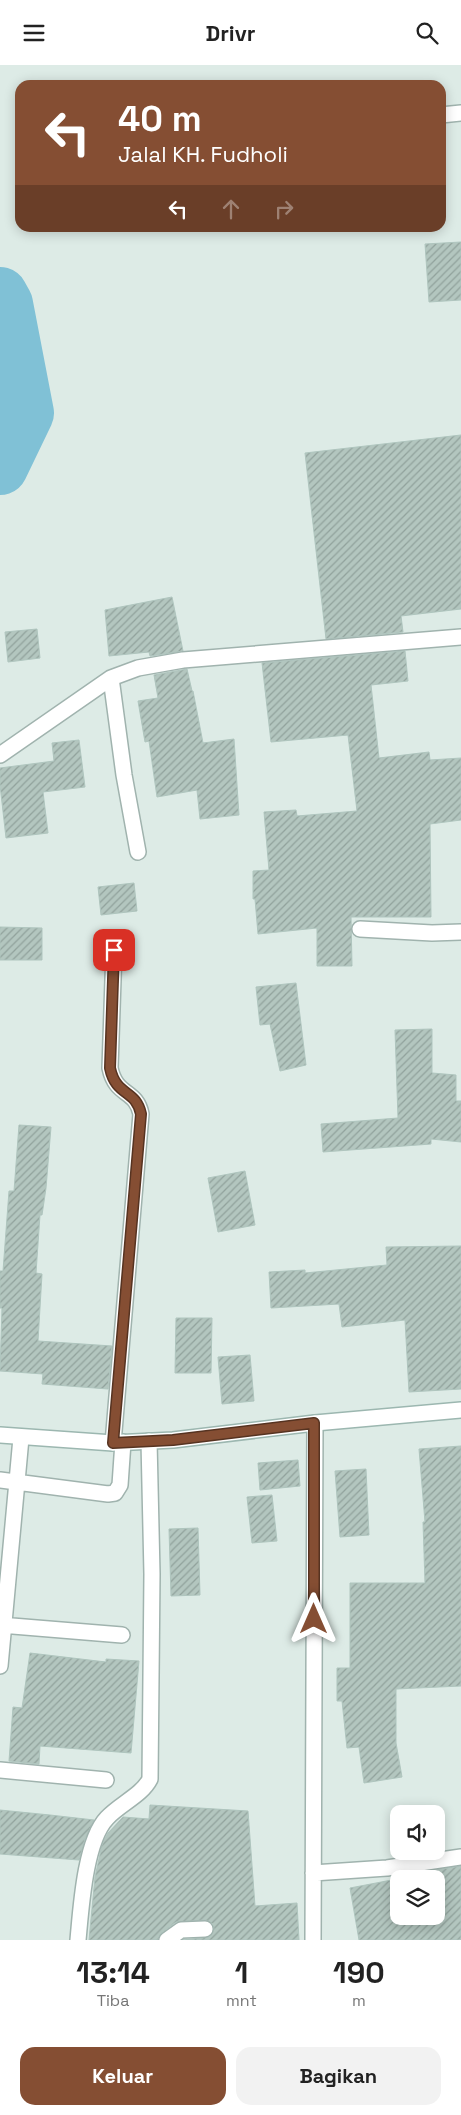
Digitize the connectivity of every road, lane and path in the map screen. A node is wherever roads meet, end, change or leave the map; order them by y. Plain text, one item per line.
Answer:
1 (461, 113) edge
2 (446, 114) edge
3 (461, 637) edge
4 (111, 678) junction
5 (0, 755) edge
6 (138, 852) dead end
7 (360, 929) dead end
8 (461, 932) edge
9 (114, 950) dead end
10 (461, 1410) edge
11 (314, 1423) junction
12 (0, 1435) edge
13 (21, 1438) junction
14 (149, 1441) junction
15 (118, 1443) junction
16 (0, 1480) edge
17 (17, 1481) junction
18 (2, 1625) edge
19 (122, 1635) dead end
20 (0, 1666) edge
21 (0, 1769) edge
22 (106, 1780) dead end
23 (461, 1857) edge
24 (313, 1873) junction
25 (205, 1929) dead end
26 (78, 1940) edge
27 (167, 1940) edge
28 (313, 1940) edge

1 - 2 street
3 - 4 street
4 - 5 street
4 - 6 street
7 - 8 street
9 - 15 street
10 - 11 street
11 - 14 street
11 - 24 street
12 - 13 street
13 - 15 street
13 - 17 street
14 - 15 street
14 - 26 street
15 - 17 street
16 - 17 street
17 - 18 street
18 - 19 street
18 - 20 street
21 - 22 street
23 - 24 street
24 - 28 street
25 - 27 street

